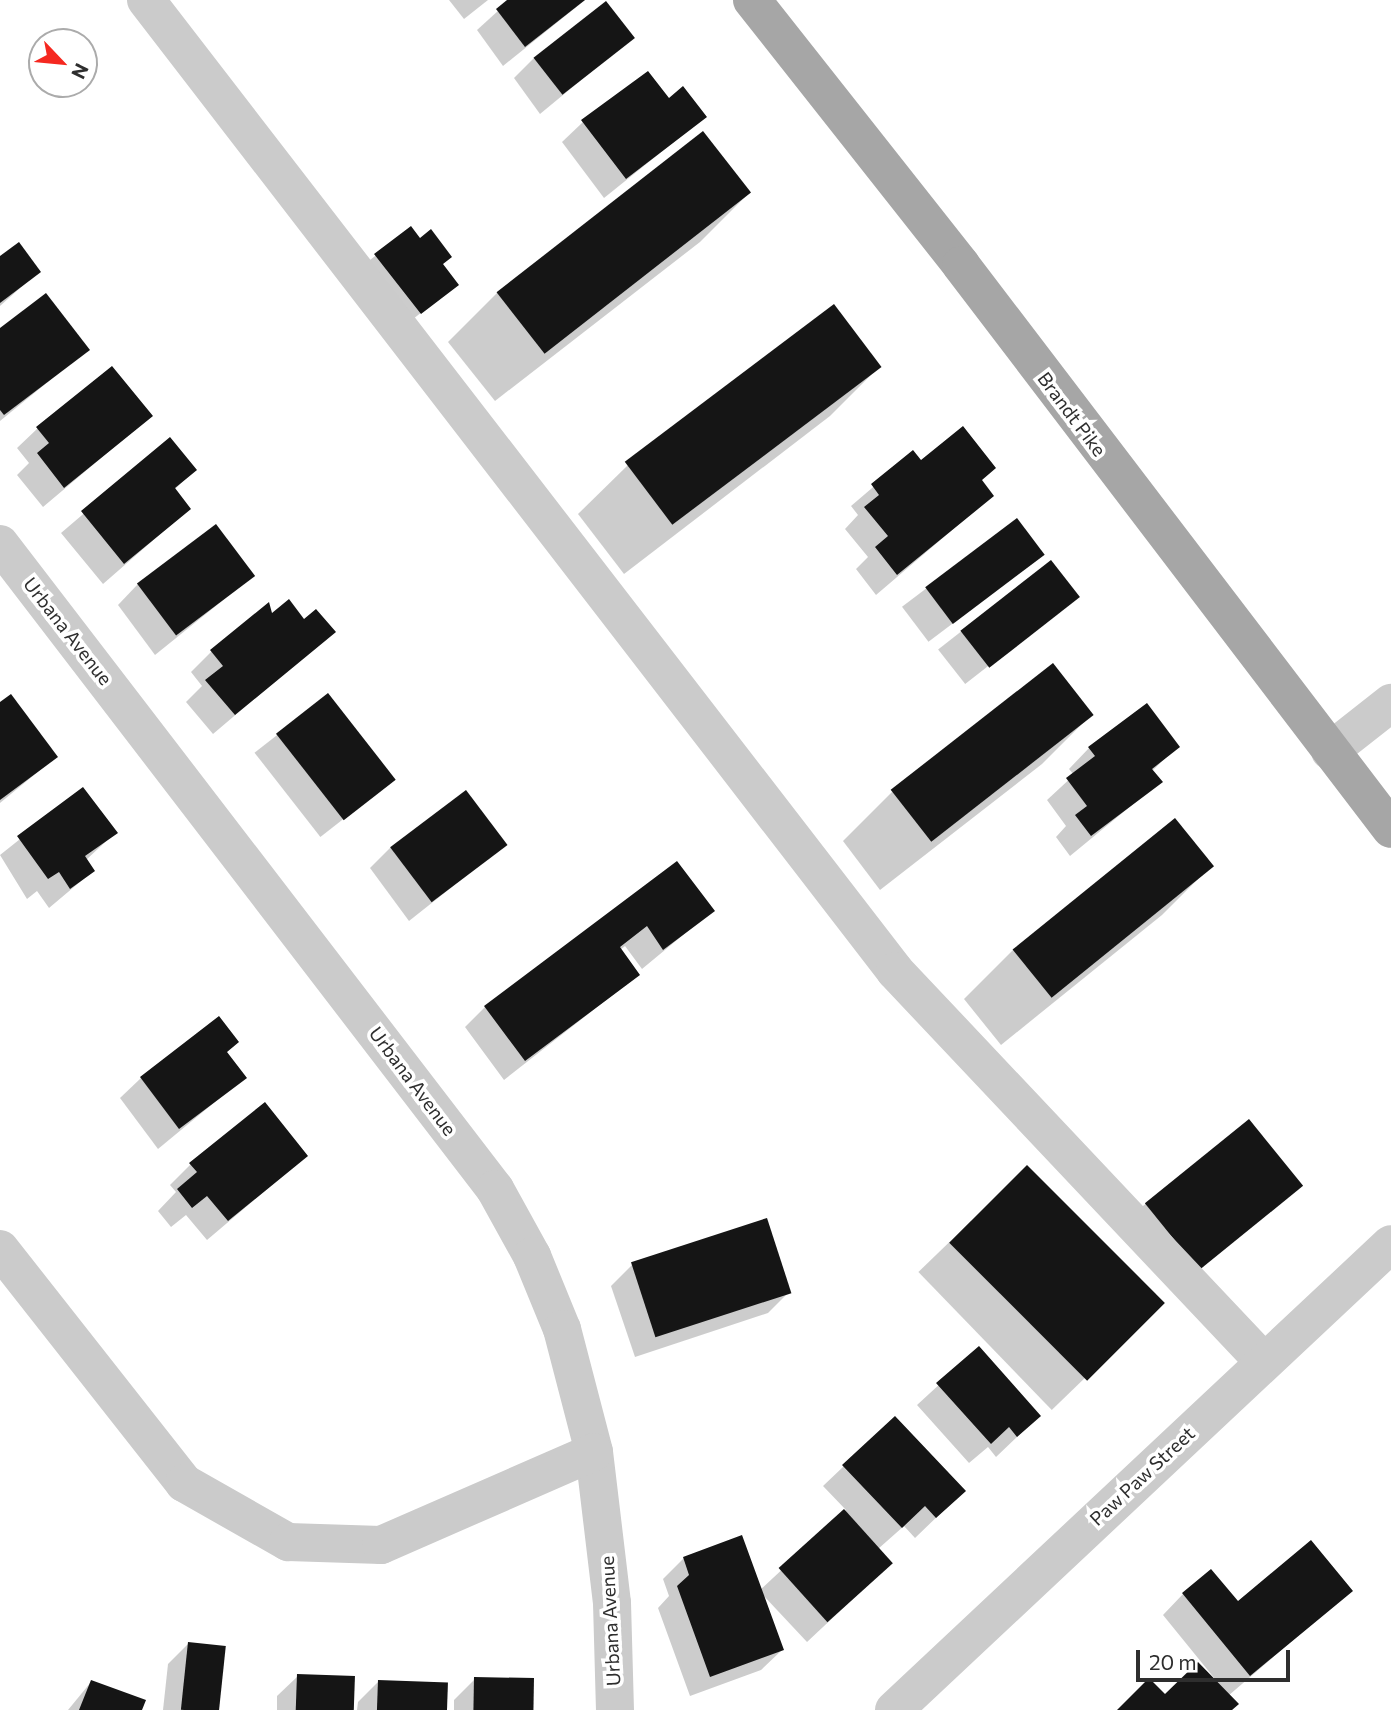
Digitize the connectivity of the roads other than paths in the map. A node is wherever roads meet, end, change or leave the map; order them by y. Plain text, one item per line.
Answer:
1 (146, 0) edge
2 (752, 0) edge
3 (0, 544) edge
4 (1391, 703) edge
5 (1331, 751) junction
6 (1391, 829) edge
7 (1391, 1244) edge
8 (0, 1250) edge
9 (1263, 1361) junction
10 (594, 1451) junction
11 (615, 1710) edge
12 (894, 1710) edge

1 - 9 street
2 - 5 main road, Brandt Pike
3 - 10 street, Urbana Avenue
4 - 5 street
5 - 6 main road, Brandt Pike
7 - 9 street, Paw Paw Street
8 - 10 street
9 - 12 street, Paw Paw Street
10 - 11 street, Urbana Avenue

